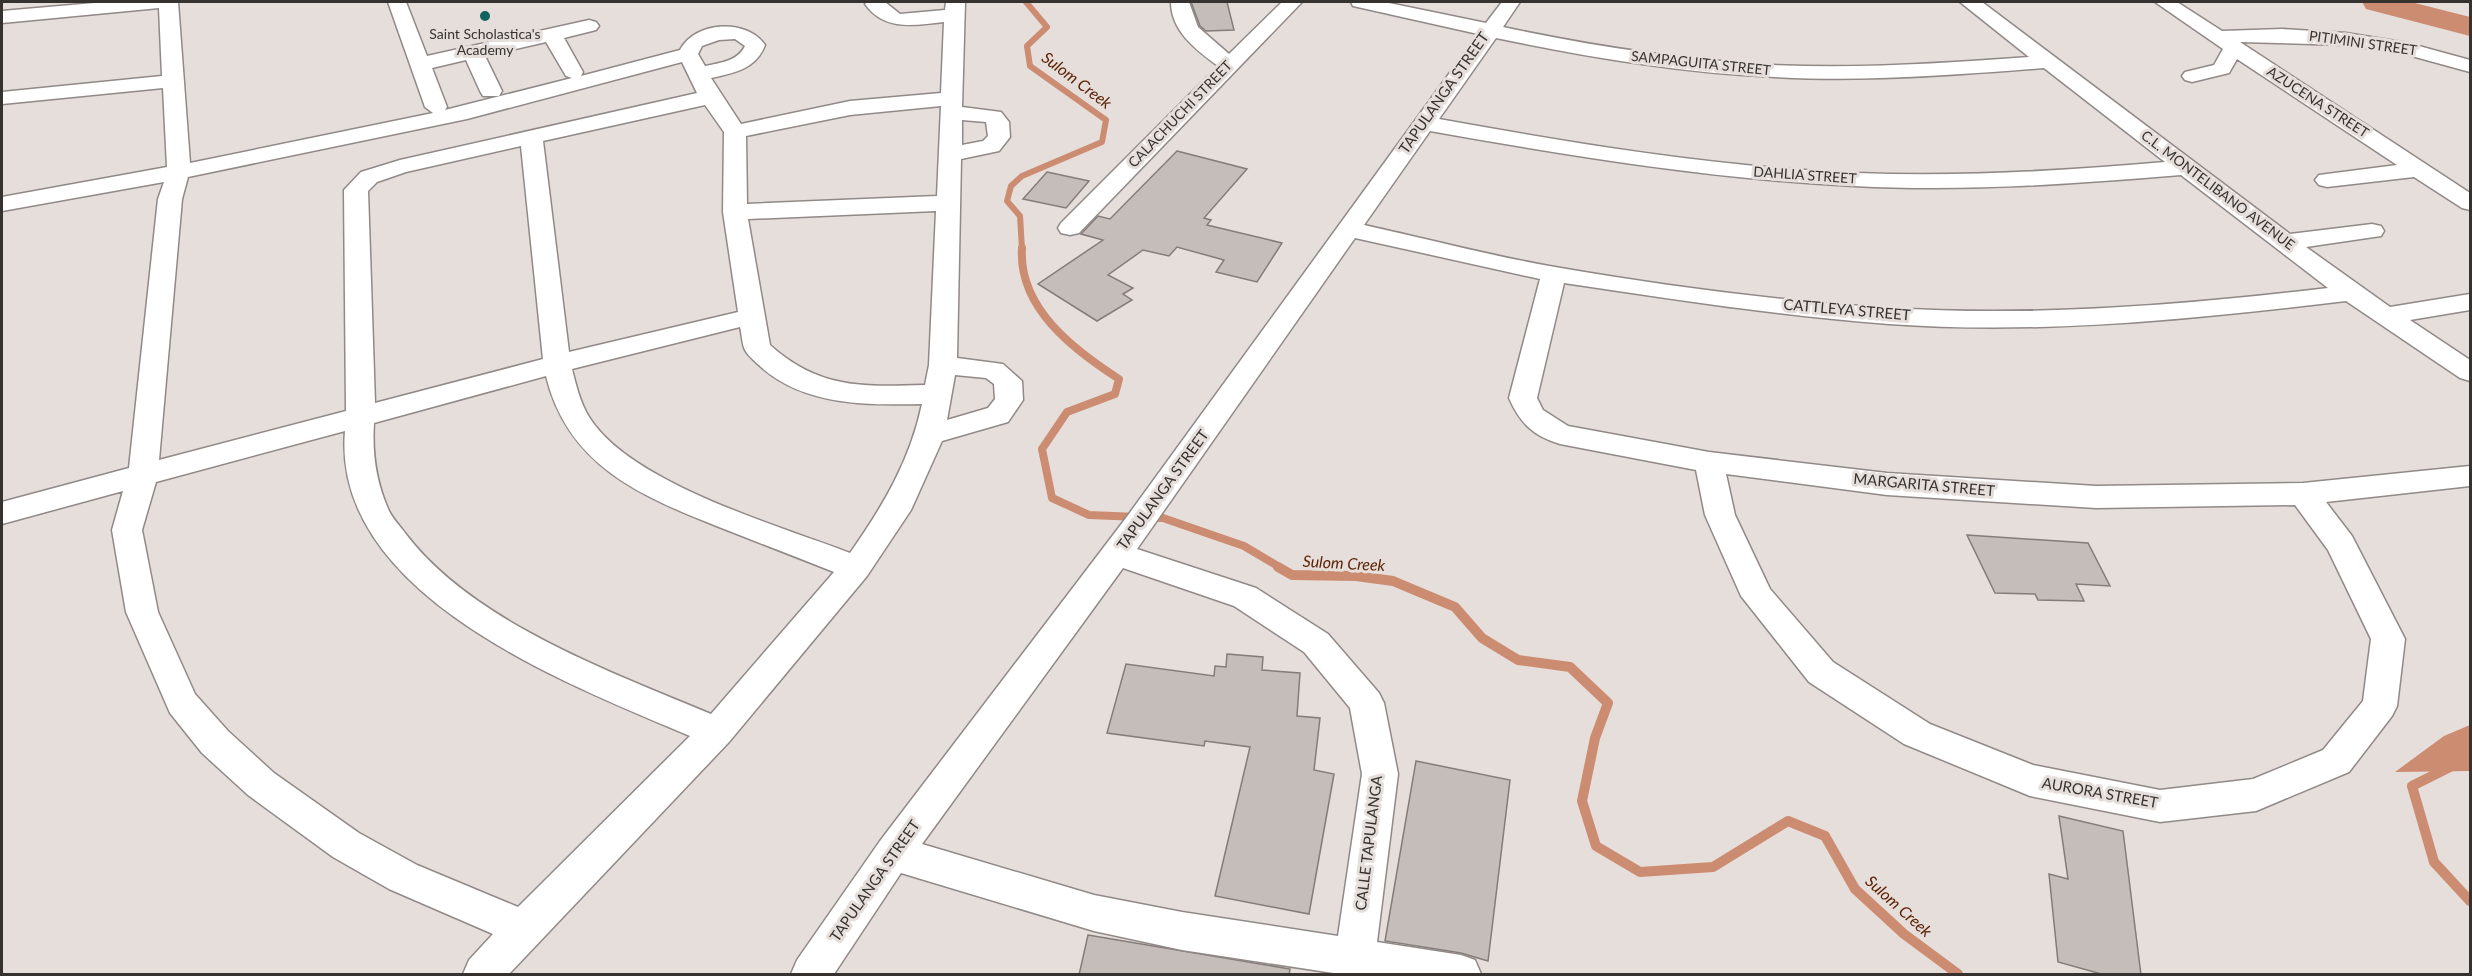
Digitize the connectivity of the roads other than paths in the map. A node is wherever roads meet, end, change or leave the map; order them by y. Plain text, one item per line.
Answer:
1 (163, 2) edge
2 (168, 2) edge
3 (397, 2) edge
4 (876, 2) edge
5 (1180, 2) edge
6 (1292, 2) edge
7 (1360, 2) edge
8 (1511, 2) edge
9 (1970, 2) edge
10 (2165, 2) edge
11 (2, 6) edge
12 (955, 8) edge
13 (32, 14) junction
14 (2, 17) edge
15 (589, 26) dead end
16 (1489, 30) junction
17 (552, 34) junction
18 (2218, 36) junction
19 (2237, 49) junction
20 (473, 52) junction
21 (688, 54) junction
22 (2047, 62) junction
23 (421, 64) junction
24 (1229, 64) junction
25 (2470, 66) edge
26 (573, 72) dead end
27 (2192, 76) dead end
28 (171, 81) junction
29 (705, 86) junction
30 (94, 89) junction
31 (491, 91) dead end
32 (2, 98) edge
33 (953, 106) junction
34 (436, 107) dead end
35 (2, 108) edge
36 (1423, 123) junction
37 (735, 132) junction
38 (531, 137) junction
39 (951, 154) junction
40 (2189, 167) junction
41 (2420, 169) junction
42 (178, 170) junction
43 (2327, 180) dead end
44 (2470, 202) edge
45 (949, 203) junction
46 (2, 204) edge
47 (735, 213) junction
48 (1070, 228) dead end
49 (1347, 229) junction
50 (2372, 231) dead end
51 (2286, 242) junction
52 (1554, 274) junction
53 (2351, 293) junction
54 (2470, 302) edge
55 (2384, 316) junction
56 (750, 317) junction
57 (557, 364) junction
58 (2470, 372) edge
59 (941, 380) junction
60 (361, 417) junction
61 (930, 435) junction
62 (1709, 462) junction
63 (143, 474) junction
64 (2470, 476) edge
65 (2303, 494) junction
66 (2, 513) edge
67 (1116, 554) junction
68 (856, 568) junction
69 (717, 732) junction
70 (893, 853) junction
71 (524, 928) junction
72 (1355, 958) junction
73 (483, 975) edge
74 (811, 975) edge
75 (1461, 975) edge

1 - 13 street
2 - 28 street
3 - 23 street
4 - 12 street
5 - 24 street
6 - 24 street, CALACHUCHI STREET
7 - 16 street, SAMPAGUITA STREET
8 - 16 street, TAPULANGA STREET
9 - 22 street, C.L. MONTELIBANO AVENUE
10 - 18 street, AZUCENA STREET
11 - 13 street
12 - 33 street
13 - 14 street
15 - 17 street
16 - 22 street, SAMPAGUITA STREET
16 - 36 street, TAPULANGA STREET
17 - 20 street
17 - 26 street
18 - 19 street, AZUCENA STREET
18 - 25 street, PITIMINI STREET
19 - 27 street
19 - 41 street, AZUCENA STREET
20 - 23 street
20 - 31 street
21 - 29 street
21 - 29 street
21 - 42 street
22 - 40 street, C.L. MONTELIBANO AVENUE
23 - 34 street
24 - 48 street, CALACHUCHI STREET
28 - 30 street
28 - 42 street
29 - 37 street
29 - 38 street
30 - 32 street
30 - 35 street
33 - 37 street
33 - 39 street
33 - 39 street
36 - 40 street, DAHLIA STREET
36 - 49 street, TAPULANGA STREET
37 - 47 street
38 - 57 street
38 - 60 street
39 - 45 street
40 - 51 street, C.L. MONTELIBANO AVENUE
41 - 43 street
41 - 44 street, AZUCENA STREET
42 - 46 street
42 - 63 street
45 - 47 street
45 - 59 street
47 - 56 street
49 - 52 street, CATTLEYA STREET
49 - 67 street, TAPULANGA STREET
50 - 51 street
51 - 53 street, C.L. MONTELIBANO AVENUE
52 - 53 street, CATTLEYA STREET
52 - 62 street, MARGARITA STREET
53 - 55 street, C.L. MONTELIBANO AVENUE
54 - 55 street
55 - 58 street, C.L. MONTELIBANO AVENUE
56 - 57 street
56 - 59 street
57 - 60 street
57 - 68 street
59 - 61 street
59 - 61 street
60 - 63 street
60 - 69 street
61 - 68 street
62 - 65 street, MARGARITA STREET
62 - 65 street, AURORA STREET
63 - 66 street
63 - 71 street
64 - 65 street, MARGARITA STREET
67 - 70 street, TAPULANGA STREET
67 - 72 street, CALLE TAPULANGA
68 - 69 street
69 - 71 street
70 - 72 street
70 - 74 street, TAPULANGA STREET
71 - 73 street
72 - 75 street

